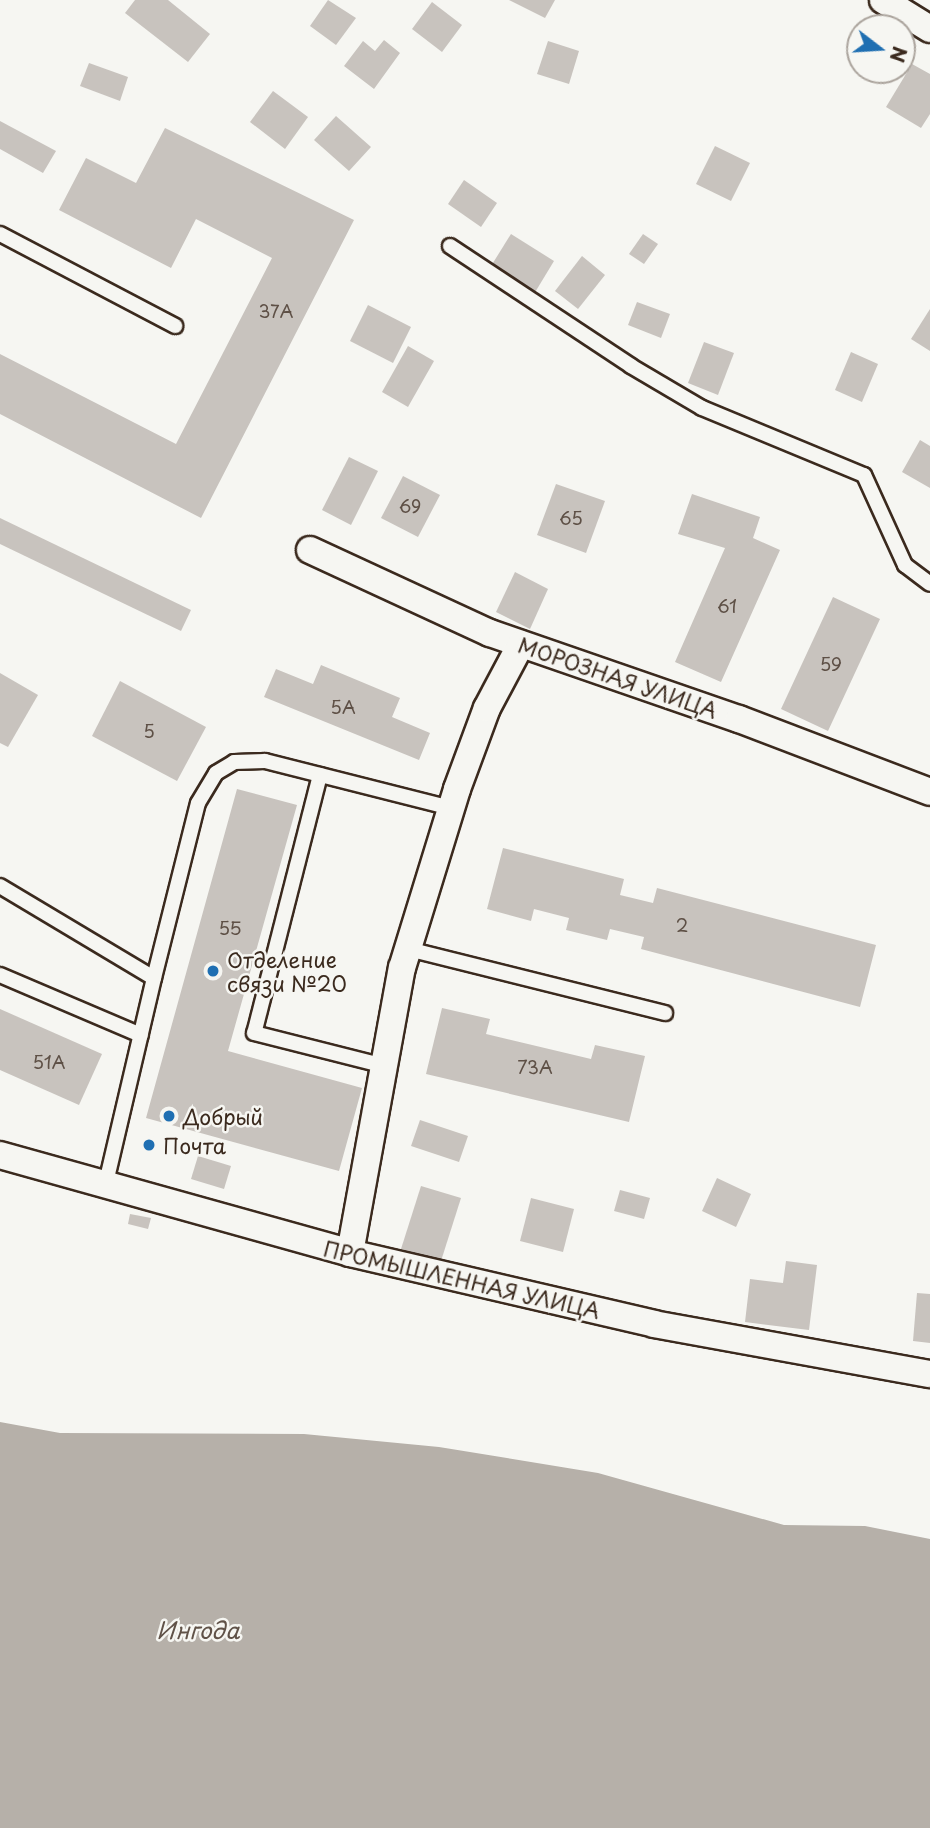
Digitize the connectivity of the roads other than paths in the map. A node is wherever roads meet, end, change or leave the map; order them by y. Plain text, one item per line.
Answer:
1 (883, 0) edge
2 (930, 29) edge
3 (0, 234) edge
4 (450, 246) dead end
5 (175, 326) dead end
6 (310, 550) dead end
7 (930, 584) edge
8 (521, 643) junction
9 (320, 775) junction
10 (930, 792) edge
11 (451, 808) junction
12 (0, 886) edge
13 (408, 949) junction
14 (0, 975) edge
15 (154, 978) junction
16 (665, 1013) dead end
17 (141, 1035) junction
18 (384, 1066) junction
19 (0, 1155) edge
20 (106, 1183) junction
21 (349, 1254) junction
22 (930, 1374) edge

1 - 2 street
3 - 5 lane
4 - 7 lane
6 - 8 street, МОРОЗНАЯ УЛИЦА
8 - 10 street, МОРОЗНАЯ УЛИЦА
8 - 11 street
9 - 11 lane
9 - 15 lane
9 - 18 lane
11 - 13 street
12 - 15 lane
13 - 16 lane
13 - 18 street
14 - 17 lane
15 - 17 lane
17 - 20 lane
18 - 21 street
19 - 20 street, ПРОМЫШЛЕННАЯ УЛИЦА
20 - 21 street, ПРОМЫШЛЕННАЯ УЛИЦА
21 - 22 street, ПРОМЫШЛЕННАЯ УЛИЦА

